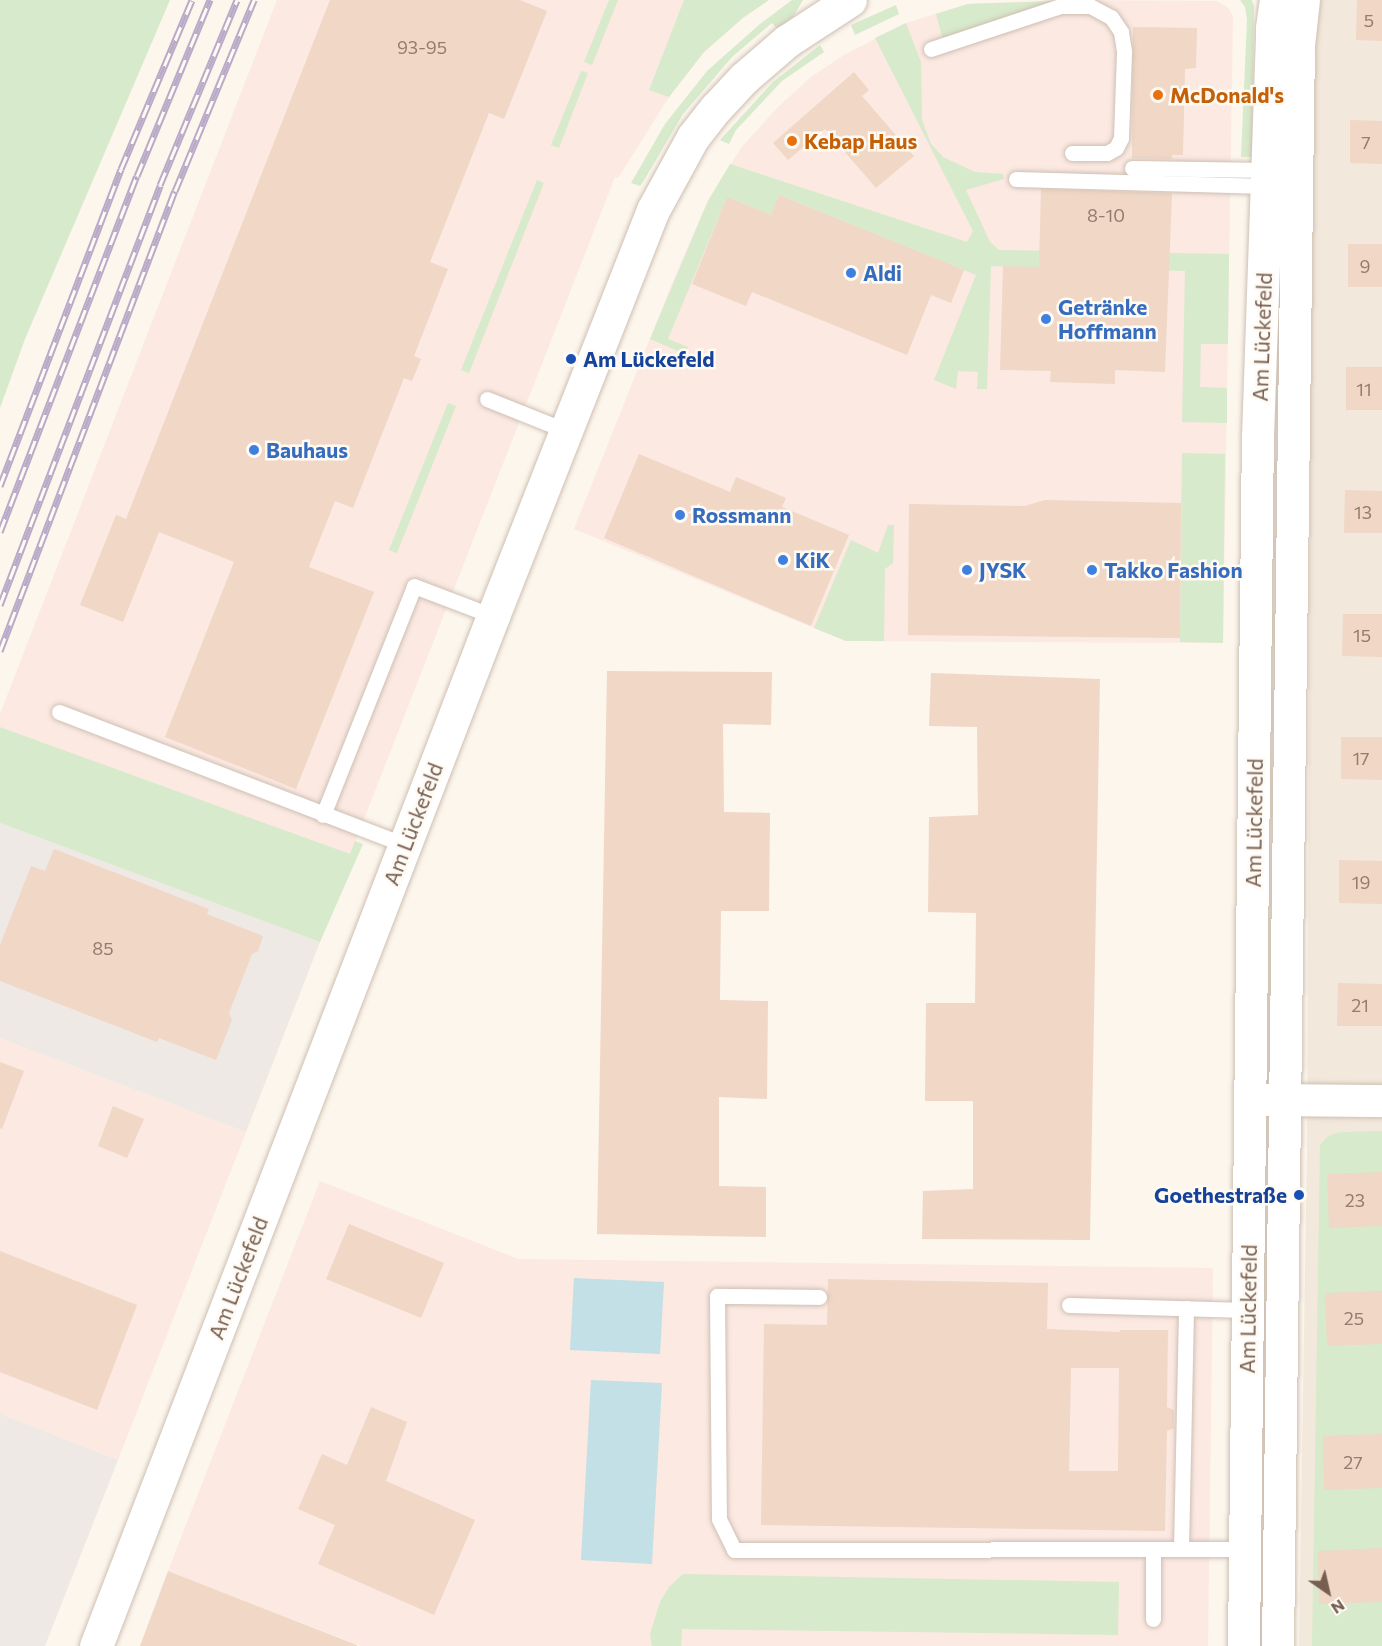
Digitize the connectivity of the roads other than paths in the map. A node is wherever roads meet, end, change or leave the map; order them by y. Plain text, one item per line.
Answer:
1 (849, 0) edge
2 (1276, 0) edge
3 (1304, 0) edge
4 (932, 49) dead end
5 (1072, 153) dead end
6 (1132, 168) dead end
7 (1267, 178) junction
8 (1016, 179) dead end
9 (487, 399) dead end
10 (567, 431) junction
11 (494, 616) junction
12 (59, 712) dead end
13 (323, 815) junction
14 (405, 845) junction
15 (1252, 1100) junction
16 (1283, 1100) junction
17 (1382, 1101) edge
18 (819, 1297) dead end
19 (1069, 1305) dead end
20 (1186, 1308) junction
21 (1248, 1310) junction
22 (1181, 1549) junction
23 (1245, 1549) junction
24 (1153, 1550) junction
25 (1153, 1619) dead end
26 (96, 1646) edge
27 (1244, 1646) edge
28 (1278, 1646) edge

1 - 10 street, Am Lückefeld
2 - 7 street, Am Lückefeld
3 - 16 street, Am Lückefeld
4 - 5 lane
6 - 7 lane
7 - 8 lane
7 - 15 street, Am Lückefeld
9 - 10 lane
10 - 11 street, Am Lückefeld
11 - 13 lane
11 - 14 street, Am Lückefeld
12 - 13 lane
13 - 14 lane
14 - 26 street, Am Lückefeld
15 - 16 street
15 - 21 street, Am Lückefeld
16 - 17 street
16 - 28 street, Am Lückefeld
18 - 24 lane
19 - 20 lane
20 - 21 lane
20 - 22 lane
21 - 23 street, Am Lückefeld
22 - 23 lane
22 - 24 lane
23 - 27 street, Am Lückefeld
24 - 25 lane

